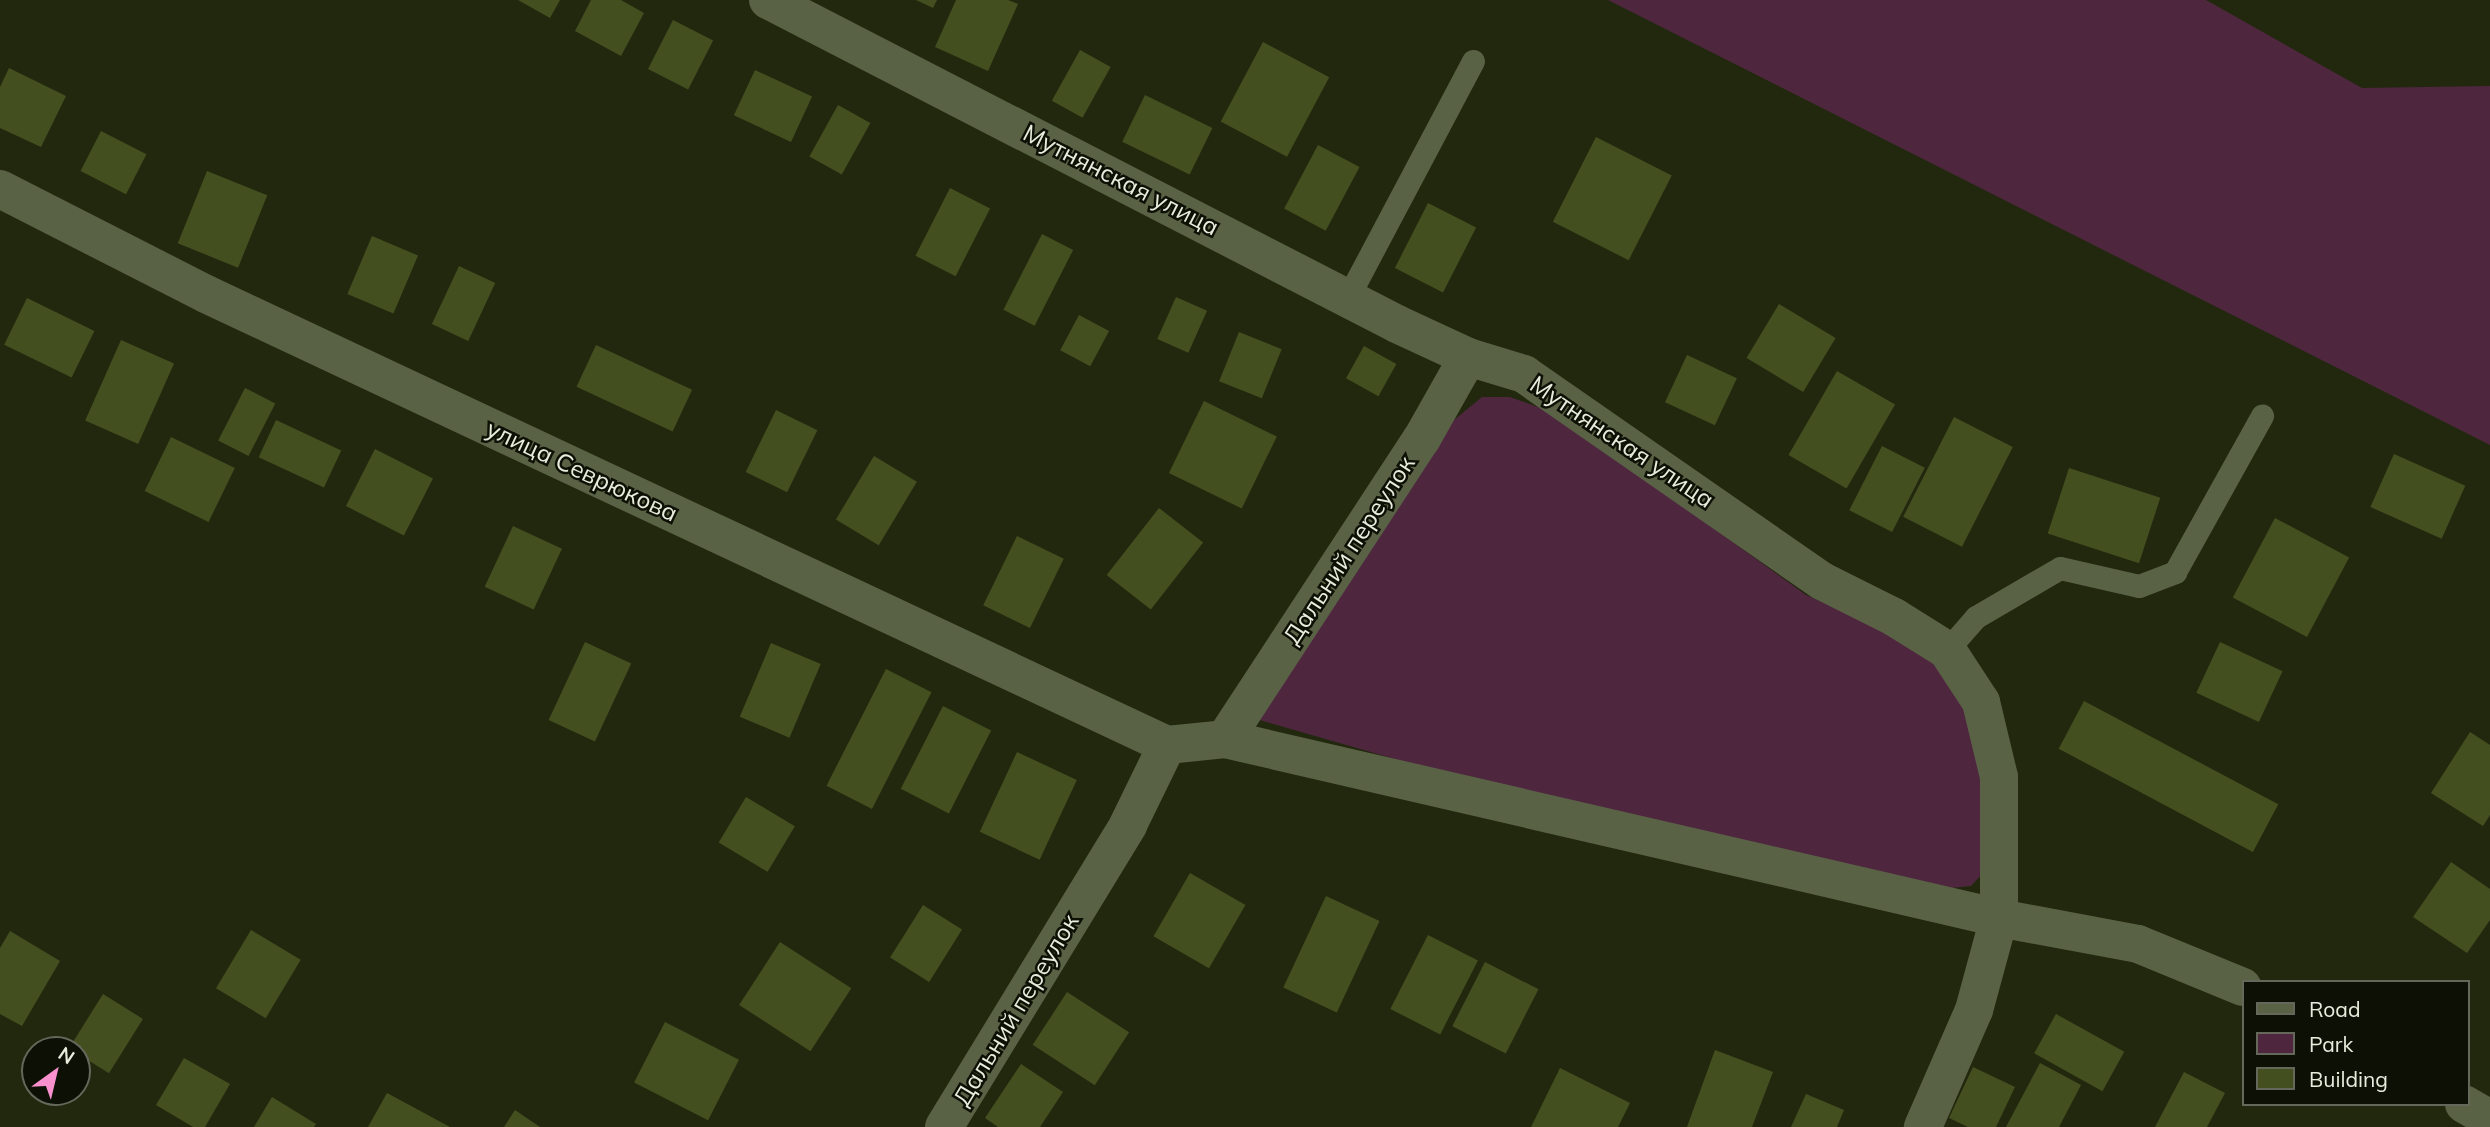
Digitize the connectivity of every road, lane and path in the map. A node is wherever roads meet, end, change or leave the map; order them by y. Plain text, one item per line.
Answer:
1 (768, 0) edge
2 (1473, 61) dead end
3 (0, 189) edge
4 (1349, 297) junction
5 (1468, 357) junction
6 (2262, 416) dead end
7 (1947, 650) junction
8 (1226, 739) junction
9 (1167, 745) junction
10 (1999, 918) junction
11 (2242, 988) edge
12 (2467, 1106) edge
13 (2490, 1119) edge
14 (944, 1127) edge
15 (1923, 1127) edge

1 - 4 street, Мутнянская улица
2 - 4 lane
3 - 9 street, улица Севрюкова
4 - 5 street, Мутнянская улица
5 - 7 street, Мутнянская улица
5 - 8 street, Дальний переулок
6 - 7 lane
7 - 10 street, Мутнянская улица
8 - 9 street
8 - 10 street
9 - 14 street, Дальний переулок
10 - 11 street
10 - 15 street, Мутнянская улица
12 - 13 street

